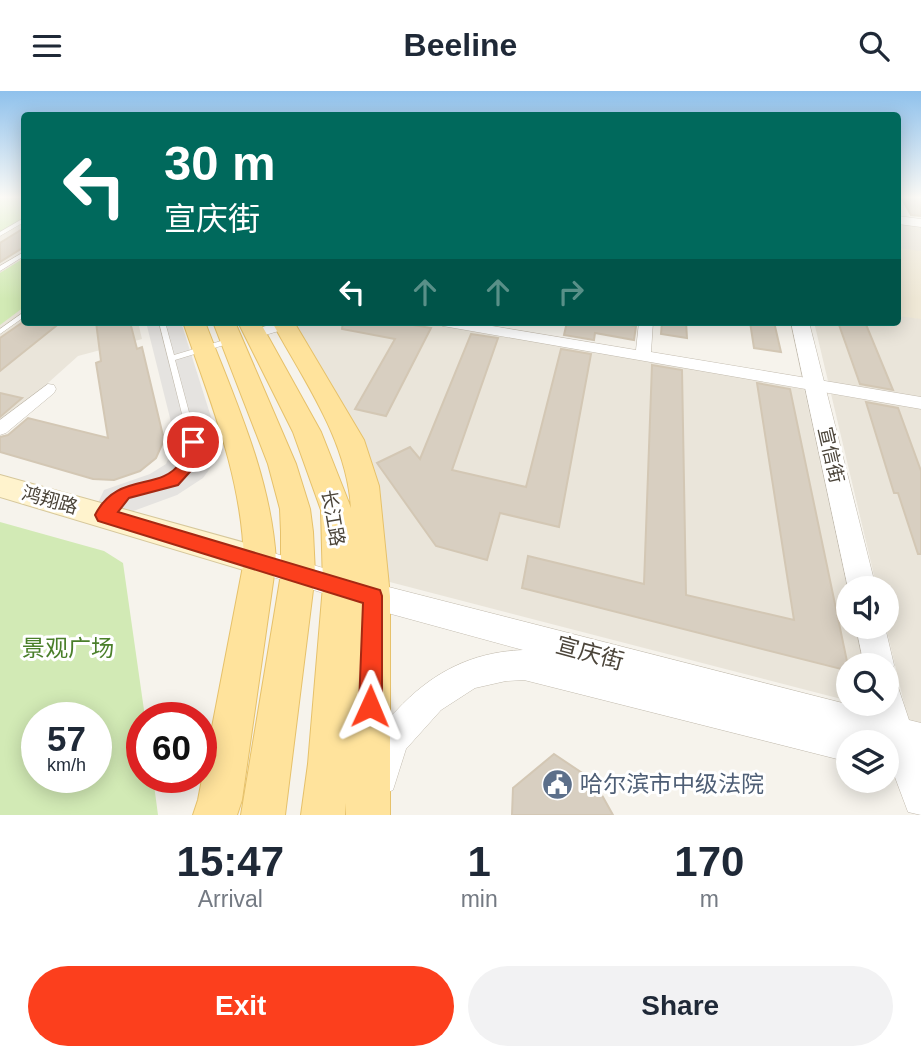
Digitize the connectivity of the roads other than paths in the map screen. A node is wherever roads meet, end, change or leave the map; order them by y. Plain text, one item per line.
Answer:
1 (21, 256) edge
2 (0, 269) edge
3 (21, 316) edge
4 (196, 326) edge
5 (493, 326) edge
6 (646, 326) edge
7 (801, 326) edge
8 (239, 331) edge
9 (0, 332) edge
10 (643, 355) junction
11 (814, 383) junction
12 (48, 389) dead end
13 (921, 403) edge
14 (0, 429) edge
15 (0, 486) edge
16 (104, 515) junction
17 (260, 561) junction
18 (298, 574) junction
19 (859, 576) edge
20 (356, 591) junction
21 (893, 716) edge
22 (836, 742) edge
23 (902, 746) edge
24 (921, 799) edge
25 (215, 815) edge
26 (263, 815) edge
27 (323, 815) edge
28 (369, 815) edge

1 - 2 lane
3 - 9 lane
4 - 8 lane
5 - 10 street
6 - 10 street
7 - 11 street, 宣信街
8 - 16 lane
8 - 17 main road
8 - 18 main road, 长江路
8 - 20 main road
10 - 11 street
11 - 13 street
11 - 19 street, 宣信街
12 - 14 street
15 - 16 main road, 鸿翔路
16 - 17 main road, 鸿翔路
17 - 18 street, 宣庆街
17 - 25 main road
18 - 20 street, 宣庆街
18 - 26 main road, 长江路
20 - 23 street, 宣庆街
20 - 27 main road
20 - 28 main road
21 - 23 street
22 - 28 street
23 - 24 street

